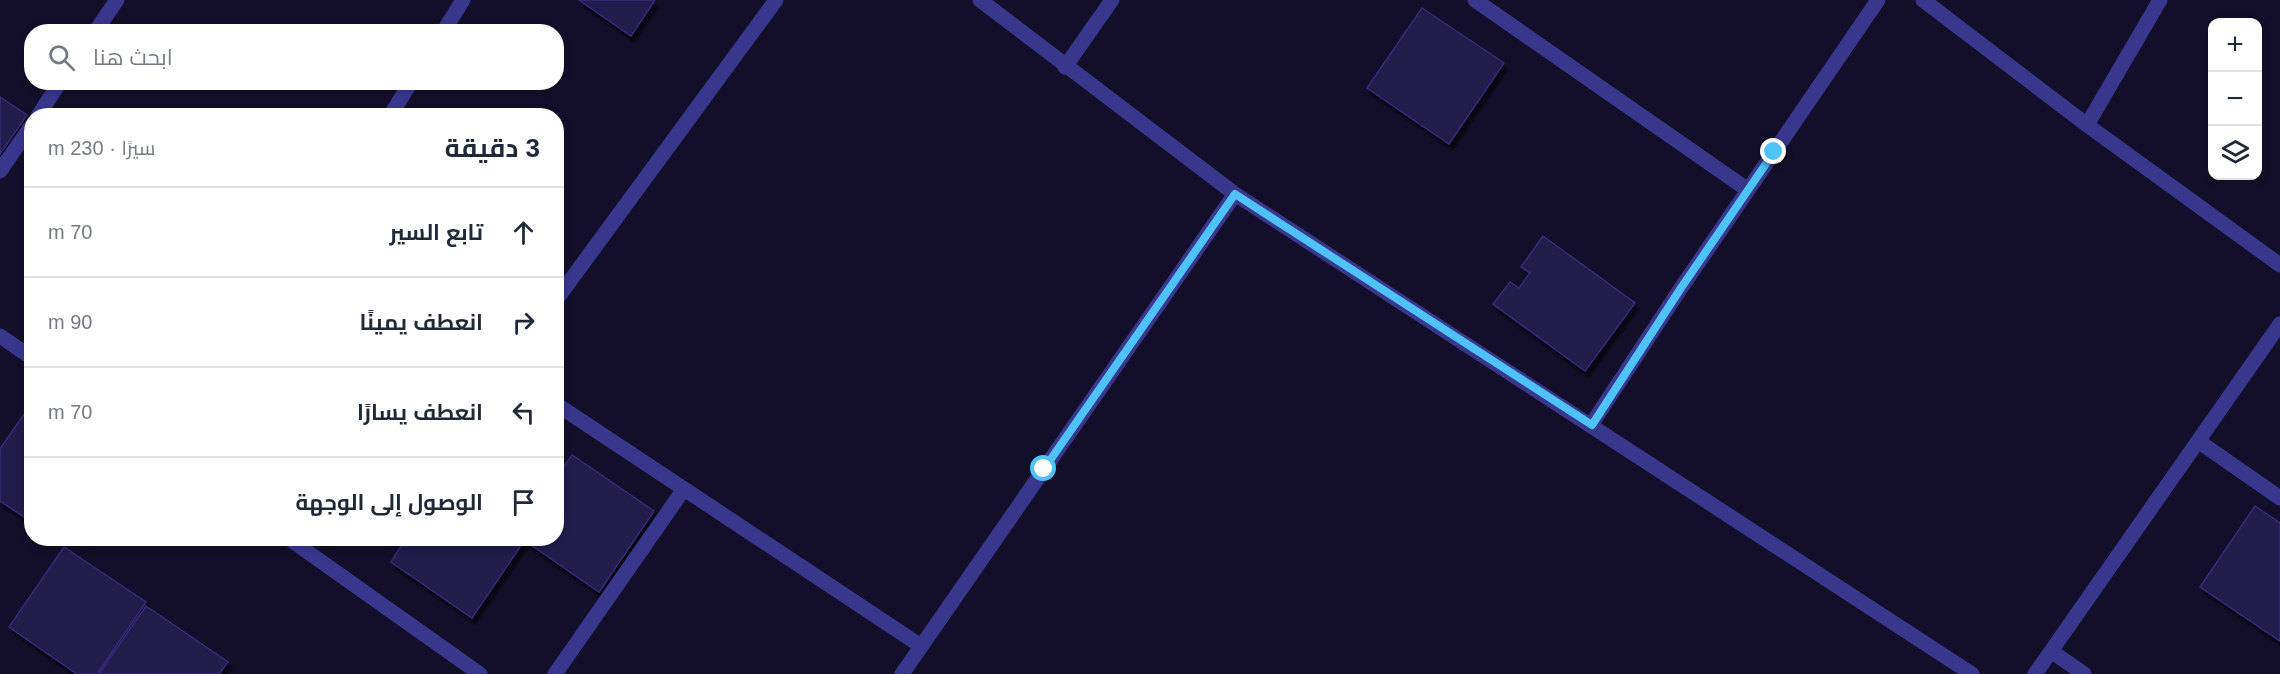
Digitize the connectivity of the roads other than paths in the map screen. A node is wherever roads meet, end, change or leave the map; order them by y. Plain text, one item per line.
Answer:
1 (117, 0) edge
2 (463, 0) edge
3 (776, 0) edge
4 (980, 0) edge
5 (1112, 0) edge
6 (1475, 0) edge
7 (1878, 0) edge
8 (1923, 0) edge
9 (2160, 0) edge
10 (100, 24) edge
11 (448, 24) edge
12 (1065, 67) junction
13 (55, 90) edge
14 (406, 90) edge
15 (43, 108) edge
16 (395, 108) edge
17 (2087, 124) junction
18 (24, 136) edge
19 (0, 171) edge
20 (1748, 190) junction
21 (1235, 194) junction
22 (2280, 265) edge
23 (564, 289) edge
24 (2280, 324) edge
25 (0, 336) edge
26 (24, 352) edge
27 (564, 409) edge
28 (1592, 425) junction
29 (2198, 441) junction
30 (684, 489) junction
31 (2280, 498) edge
32 (299, 546) edge
33 (921, 646) junction
34 (2051, 651) junction
35 (480, 674) edge
36 (555, 674) edge
37 (902, 674) edge
38 (1972, 674) edge
39 (2035, 674) edge
40 (2084, 674) edge

1 - 10 street
2 - 11 street
3 - 23 street
4 - 12 street
5 - 12 street
6 - 20 street
7 - 20 street
8 - 17 street
9 - 17 street
12 - 21 street
13 - 15 street
14 - 16 street
17 - 22 street
18 - 19 street
20 - 28 street
21 - 28 street
21 - 33 street
24 - 29 street
25 - 26 street
27 - 30 street
28 - 38 street
29 - 31 street
29 - 34 street
30 - 33 street
30 - 36 street
32 - 35 street
33 - 37 street
34 - 39 street
34 - 40 street

